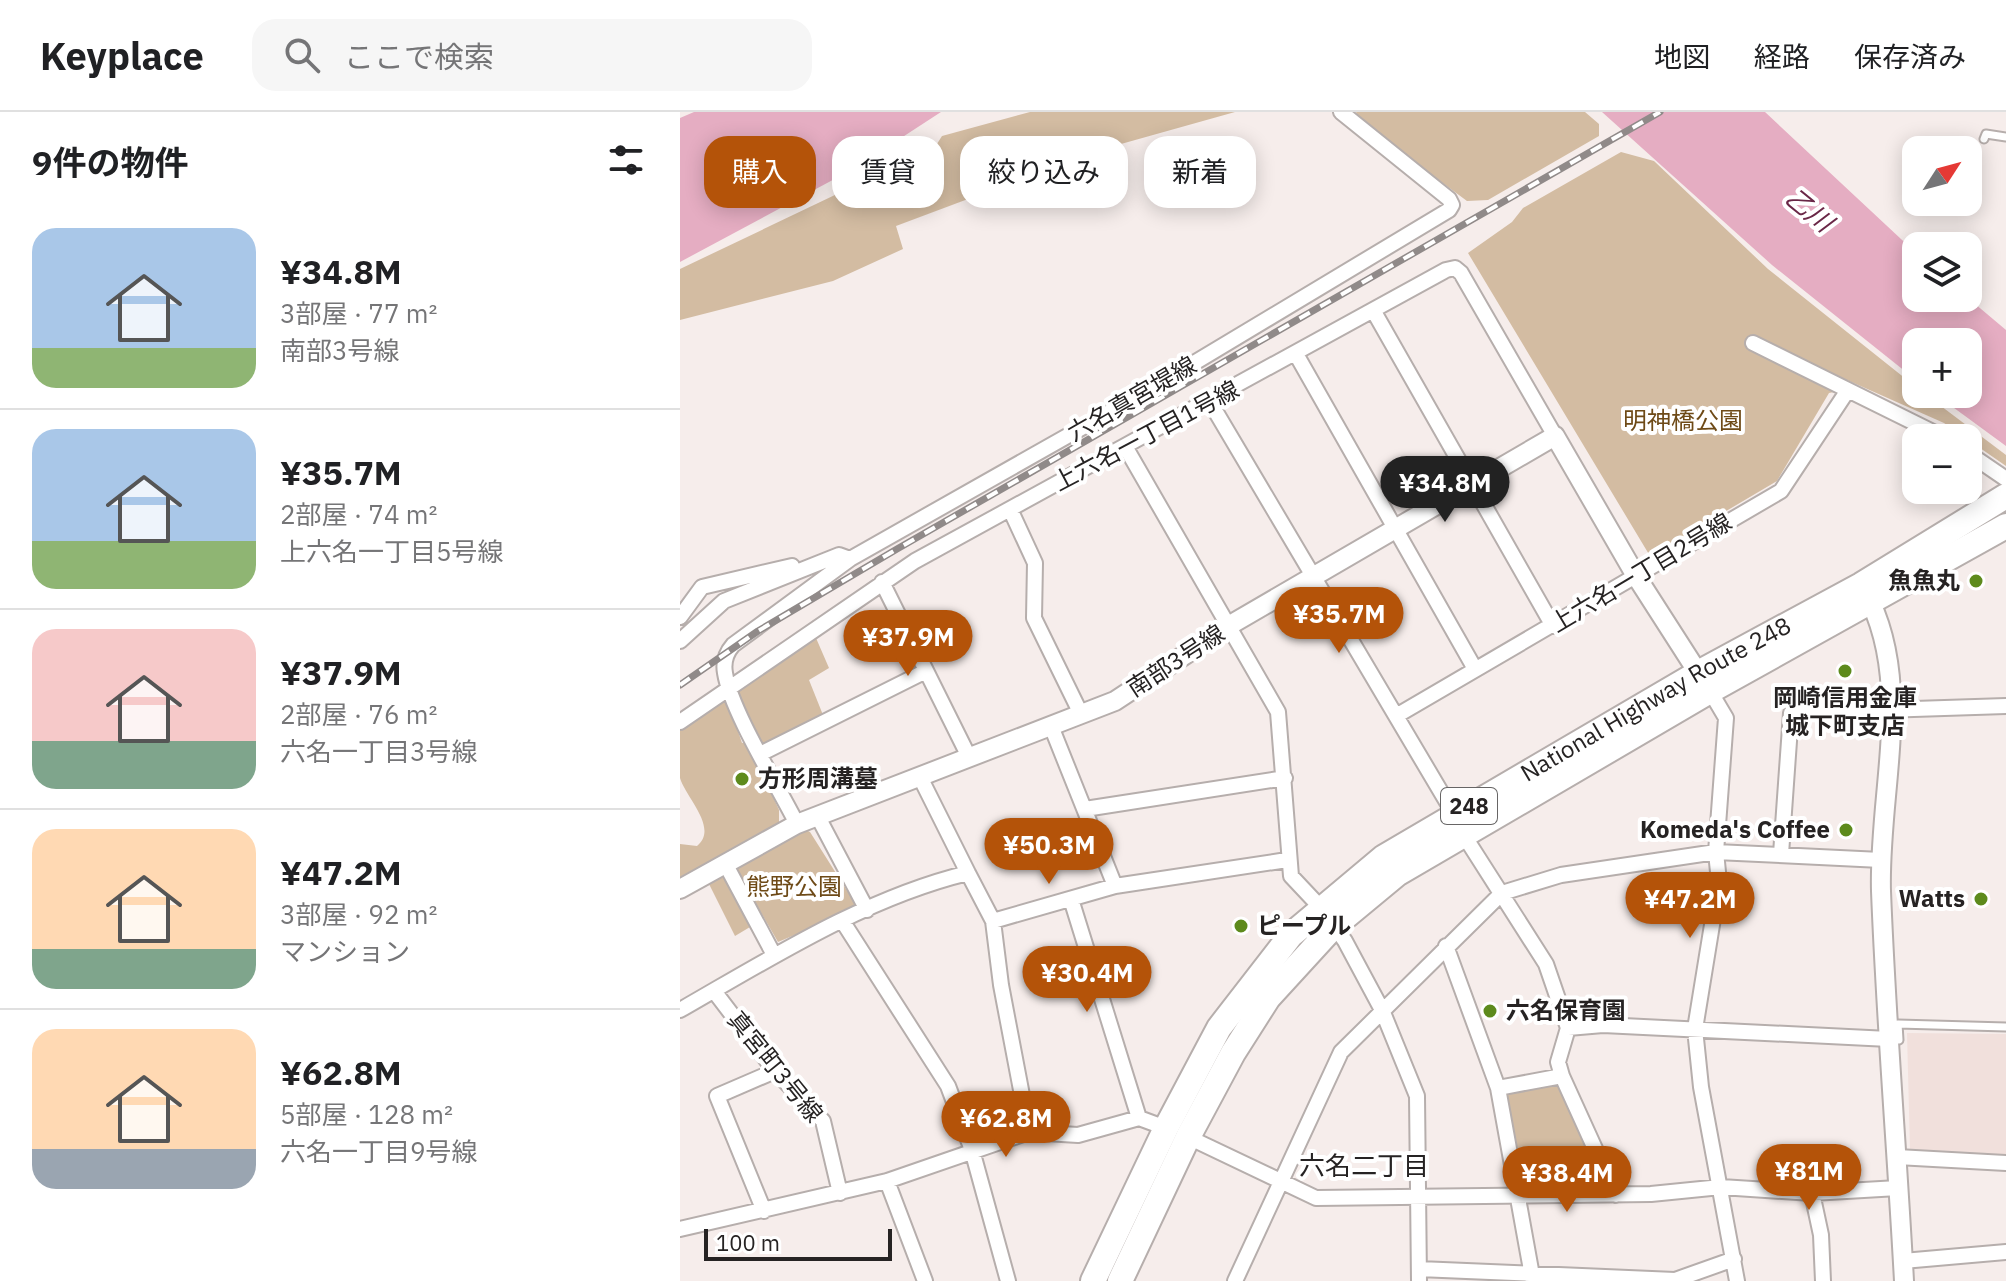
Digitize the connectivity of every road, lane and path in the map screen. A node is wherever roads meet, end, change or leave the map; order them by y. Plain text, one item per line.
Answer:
1 (1341, 112) edge
2 (2006, 137) edge
3 (1984, 139) dead end
4 (1373, 310) junction
5 (1753, 343) dead end
6 (1296, 354) junction
7 (1848, 390) junction
8 (1210, 402) junction
9 (1917, 424) edge
10 (1555, 436) junction
11 (1126, 448) junction
12 (1982, 463) edge
13 (2006, 479) edge
14 (1472, 485) junction
15 (2006, 496) edge
16 (1010, 509) junction
17 (2006, 526) edge
18 (1395, 528) junction
19 (845, 557) junction
20 (1314, 575) junction
21 (1636, 576) junction
22 (882, 582) junction
23 (1866, 594) junction
24 (680, 617) edge
25 (1230, 625) junction
26 (1553, 626) junction
27 (680, 641) edge
28 (1475, 669) junction
29 (926, 671) junction
30 (1704, 682) junction
31 (730, 687) junction
32 (2006, 706) edge
33 (1891, 711) junction
34 (1081, 714) junction
35 (1396, 716) junction
36 (680, 722) edge
37 (1051, 726) junction
38 (762, 753) junction
39 (969, 757) junction
40 (920, 777) junction
41 (1285, 778) junction
42 (1085, 809) junction
43 (1454, 814) junction
44 (818, 817) junction
45 (797, 824) junction
46 (1465, 837) junction
47 (1716, 852) junction
48 (1781, 854) junction
49 (1287, 860) junction
50 (1881, 860) junction
51 (726, 865) junction
52 (968, 873) junction
53 (1115, 886) junction
54 (680, 889) edge
55 (1502, 893) junction
56 (1071, 899) junction
57 (867, 910) junction
58 (1328, 918) junction
59 (993, 921) junction
60 (843, 922) junction
61 (1446, 946) junction
62 (774, 955) junction
63 (714, 991) junction
64 (680, 1010) edge
65 (1382, 1010) junction
66 (2006, 1027) edge
67 (1568, 1028) junction
68 (1695, 1029) junction
69 (1889, 1039) junction
70 (775, 1071) junction
71 (1562, 1076) junction
72 (1498, 1088) junction
73 (1139, 1118) junction
74 (1029, 1132) junction
75 (1177, 1132) junction
76 (972, 1150) junction
77 (1897, 1157) junction
78 (2006, 1163) edge
79 (887, 1181) junction
80 (1281, 1182) junction
81 (1721, 1187) junction
82 (1898, 1188) junction
83 (840, 1193) junction
84 (1812, 1193) junction
85 (1518, 1195) junction
86 (1616, 1195) junction
87 (1419, 1196) junction
88 (764, 1211) junction
89 (680, 1229) edge
90 (2006, 1252) edge
91 (1734, 1259) junction
92 (1903, 1261) junction
93 (1419, 1275) edge
94 (1533, 1278) edge
95 (925, 1281) edge
96 (1008, 1281) edge
97 (1093, 1281) edge
98 (1120, 1281) edge
99 (1235, 1281) edge
100 (1737, 1281) edge
101 (1823, 1281) edge
102 (1904, 1281) edge

1 - 19 street, 六名真宮堤線
2 - 3 lane
4 - 6 street, 上六名一丁目1号線
4 - 10 street, 上六名一丁目1号線
4 - 14 street
5 - 7 street
6 - 8 street, 上六名一丁目1号線
6 - 18 street
7 - 9 street
7 - 21 street, 上六名一丁目2号線
8 - 11 street, 上六名一丁目1号線
8 - 20 street
10 - 14 street, 南部3号線
10 - 21 street
11 - 16 street, 上六名一丁目1号線
11 - 25 street
12 - 13 street
14 - 18 street, 南部3号線
14 - 26 street
15 - 23 highway, National Highway Route 248 / 248
16 - 22 street, 上六名一丁目1号線
16 - 34 street
17 - 23 highway, National Highway Route 248 / 248
18 - 20 street, 南部3号線
18 - 28 street
19 - 24 street
19 - 27 street, 六名真宮堤線
19 - 31 street
20 - 25 street, 南部3号線
20 - 35 street
21 - 26 street, 上六名一丁目2号線
21 - 30 street
22 - 29 street
22 - 31 street, 上六名一丁目1号線
23 - 30 highway, National Highway Route 248 / 248
23 - 33 street
25 - 34 street, 南部3号線
25 - 41 street
26 - 28 street, 上六名一丁目2号線
28 - 35 street, 上六名一丁目2号線
29 - 38 street
29 - 39 street
30 - 43 highway, National Highway Route 248 / 248
30 - 46 highway, National Highway Route 248 / 248
30 - 47 street
31 - 36 street, 上六名一丁目1号線
31 - 38 street
32 - 33 street
33 - 48 street
33 - 50 street
34 - 37 street, 南部3号線
35 - 43 street
37 - 39 street, 南部3号線
37 - 42 street
38 - 45 street
39 - 40 street, 南部3号線
40 - 44 street, 南部3号線
40 - 52 street
41 - 42 street
41 - 49 street
42 - 53 street
43 - 58 highway, National Highway Route 248 / 248
44 - 45 street, 南部3号線
44 - 57 street
45 - 51 street, 南部3号線
46 - 55 street
46 - 58 highway, National Highway Route 248 / 248
47 - 48 street
47 - 55 street
47 - 68 street
48 - 50 street
49 - 53 street
49 - 58 street
50 - 69 street
51 - 54 street, 南部3号線
51 - 62 street
52 - 57 street
52 - 59 street
53 - 56 street
55 - 61 street
55 - 67 street
56 - 59 street
56 - 73 street
57 - 60 street
58 - 65 street
58 - 75 highway, National Highway Route 248 / 248
59 - 74 street
60 - 62 street
60 - 76 street
61 - 65 street
61 - 72 street
62 - 63 street
63 - 64 street
63 - 70 street, 真宮町3号線
65 - 80 street
65 - 87 street
66 - 69 lane
67 - 68 street
67 - 71 street
68 - 69 street
68 - 81 street
69 - 77 street
70 - 83 street, 真宮町3号線
70 - 88 street
71 - 72 street
71 - 86 street
72 - 85 street
73 - 74 street
73 - 75 street
74 - 76 street
75 - 80 street
75 - 97 highway, National Highway Route 248 / 248
75 - 98 highway, National Highway Route 248 / 248
76 - 79 street
76 - 96 street
77 - 78 street
77 - 82 street
79 - 83 street
79 - 95 street
80 - 87 street
80 - 99 street
81 - 84 street
81 - 86 street
81 - 91 street
82 - 84 street
82 - 92 street
83 - 88 street
84 - 101 street
85 - 86 street
85 - 87 street
85 - 94 street
87 - 93 street
88 - 89 street
90 - 92 street
91 - 94 street
91 - 100 street
92 - 102 street
93 - 94 street

